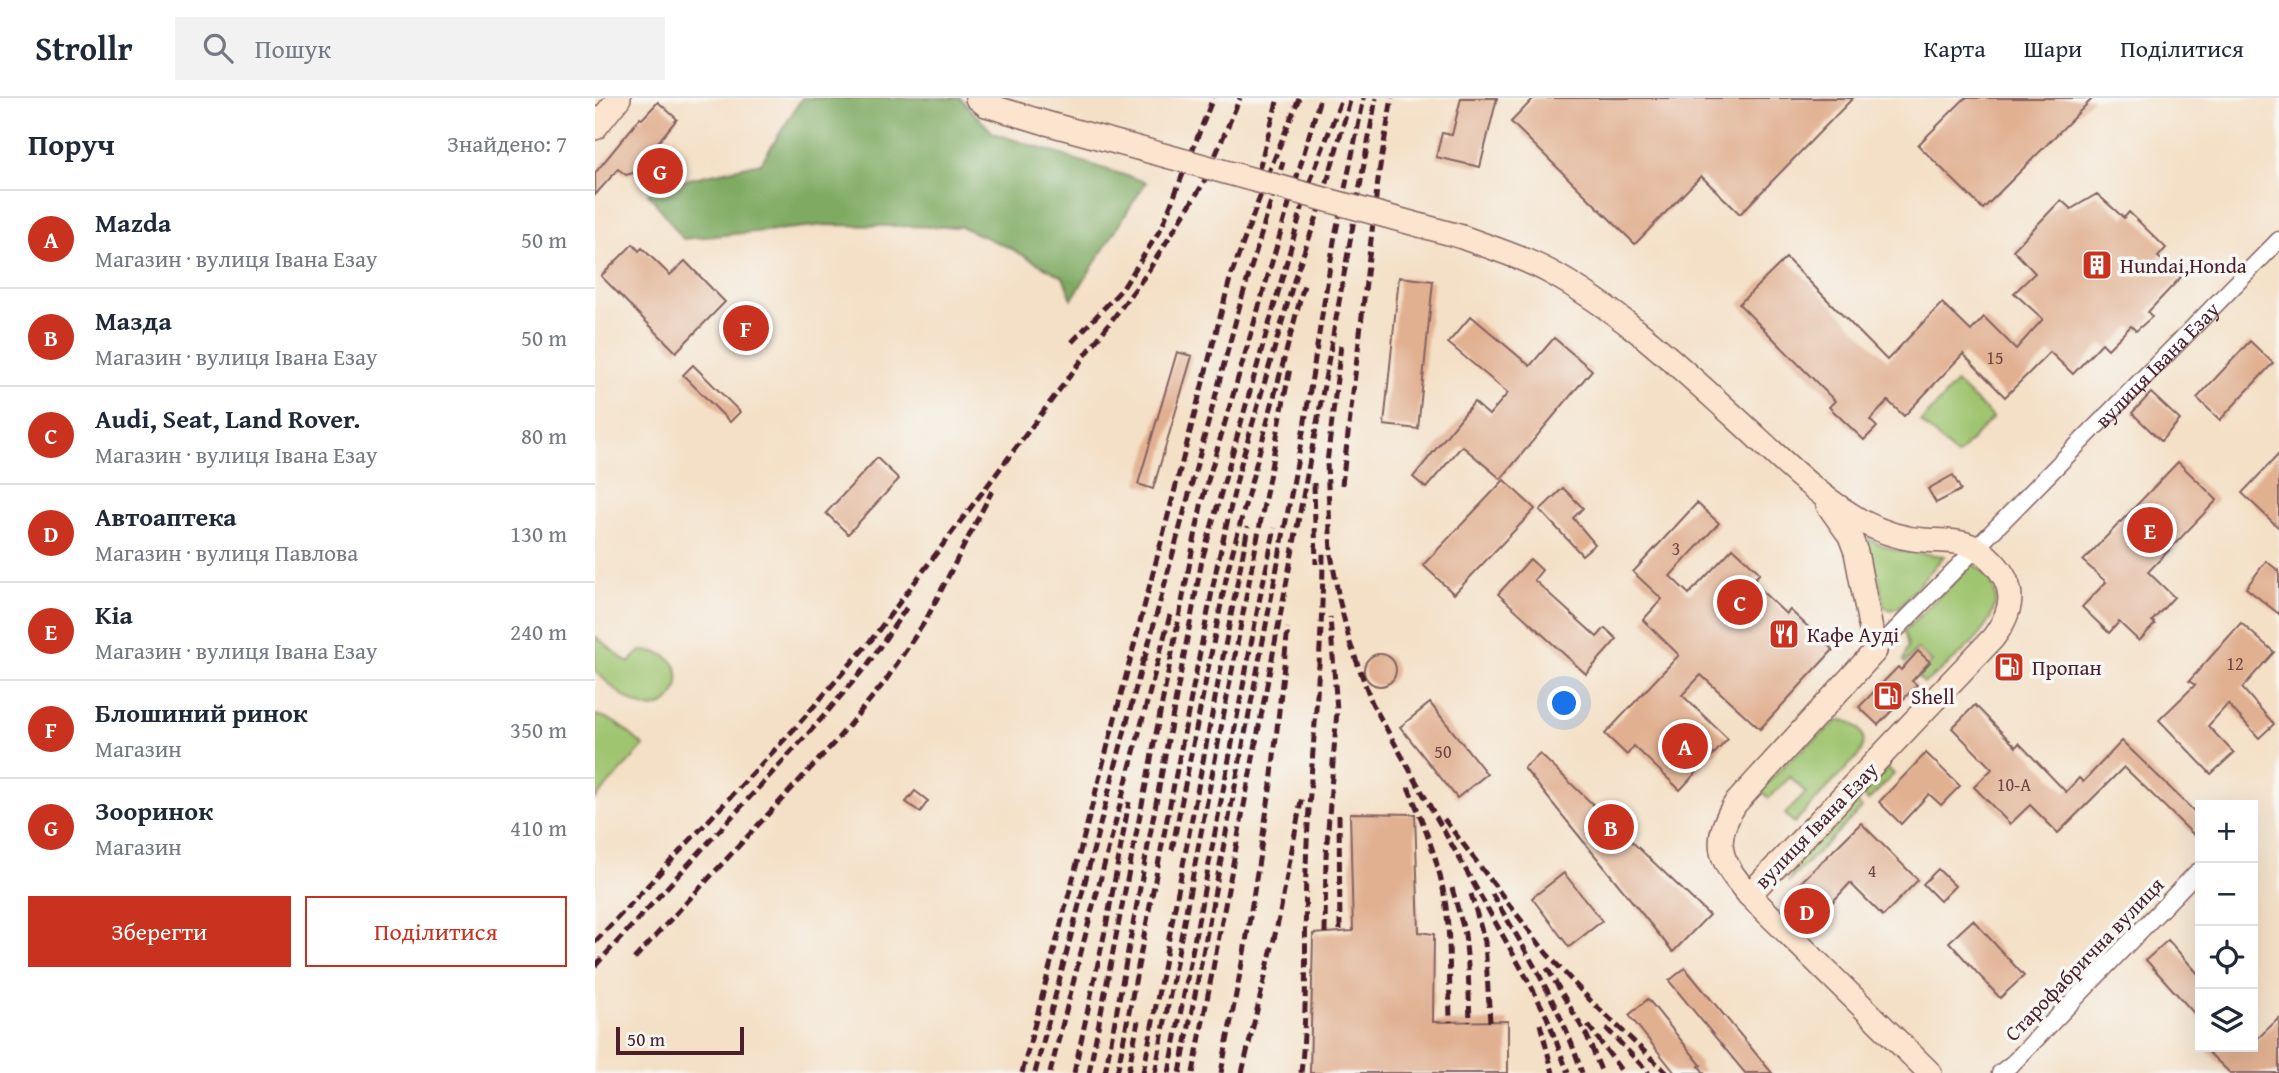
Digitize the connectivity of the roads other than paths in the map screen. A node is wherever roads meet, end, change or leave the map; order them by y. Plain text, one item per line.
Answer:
1 (619, 98) edge
2 (977, 98) edge
3 (595, 128) edge
4 (2279, 240) edge
5 (1821, 495) junction
6 (1976, 547) junction
7 (1875, 651) junction
8 (2195, 874) edge
9 (1749, 895) junction
10 (1930, 1073) edge
11 (2000, 1073) edge

1 - 3 main road
2 - 5 main road, bridge
4 - 6 street, вулиця Івана Езау
5 - 6 main road
5 - 7 main road
6 - 7 street, вулиця Івана Езау
6 - 9 main road, вулиця Івана Езау
7 - 9 main road, вулиця Івана Езау
8 - 11 street, Старофабрична вулиця
9 - 10 main road

